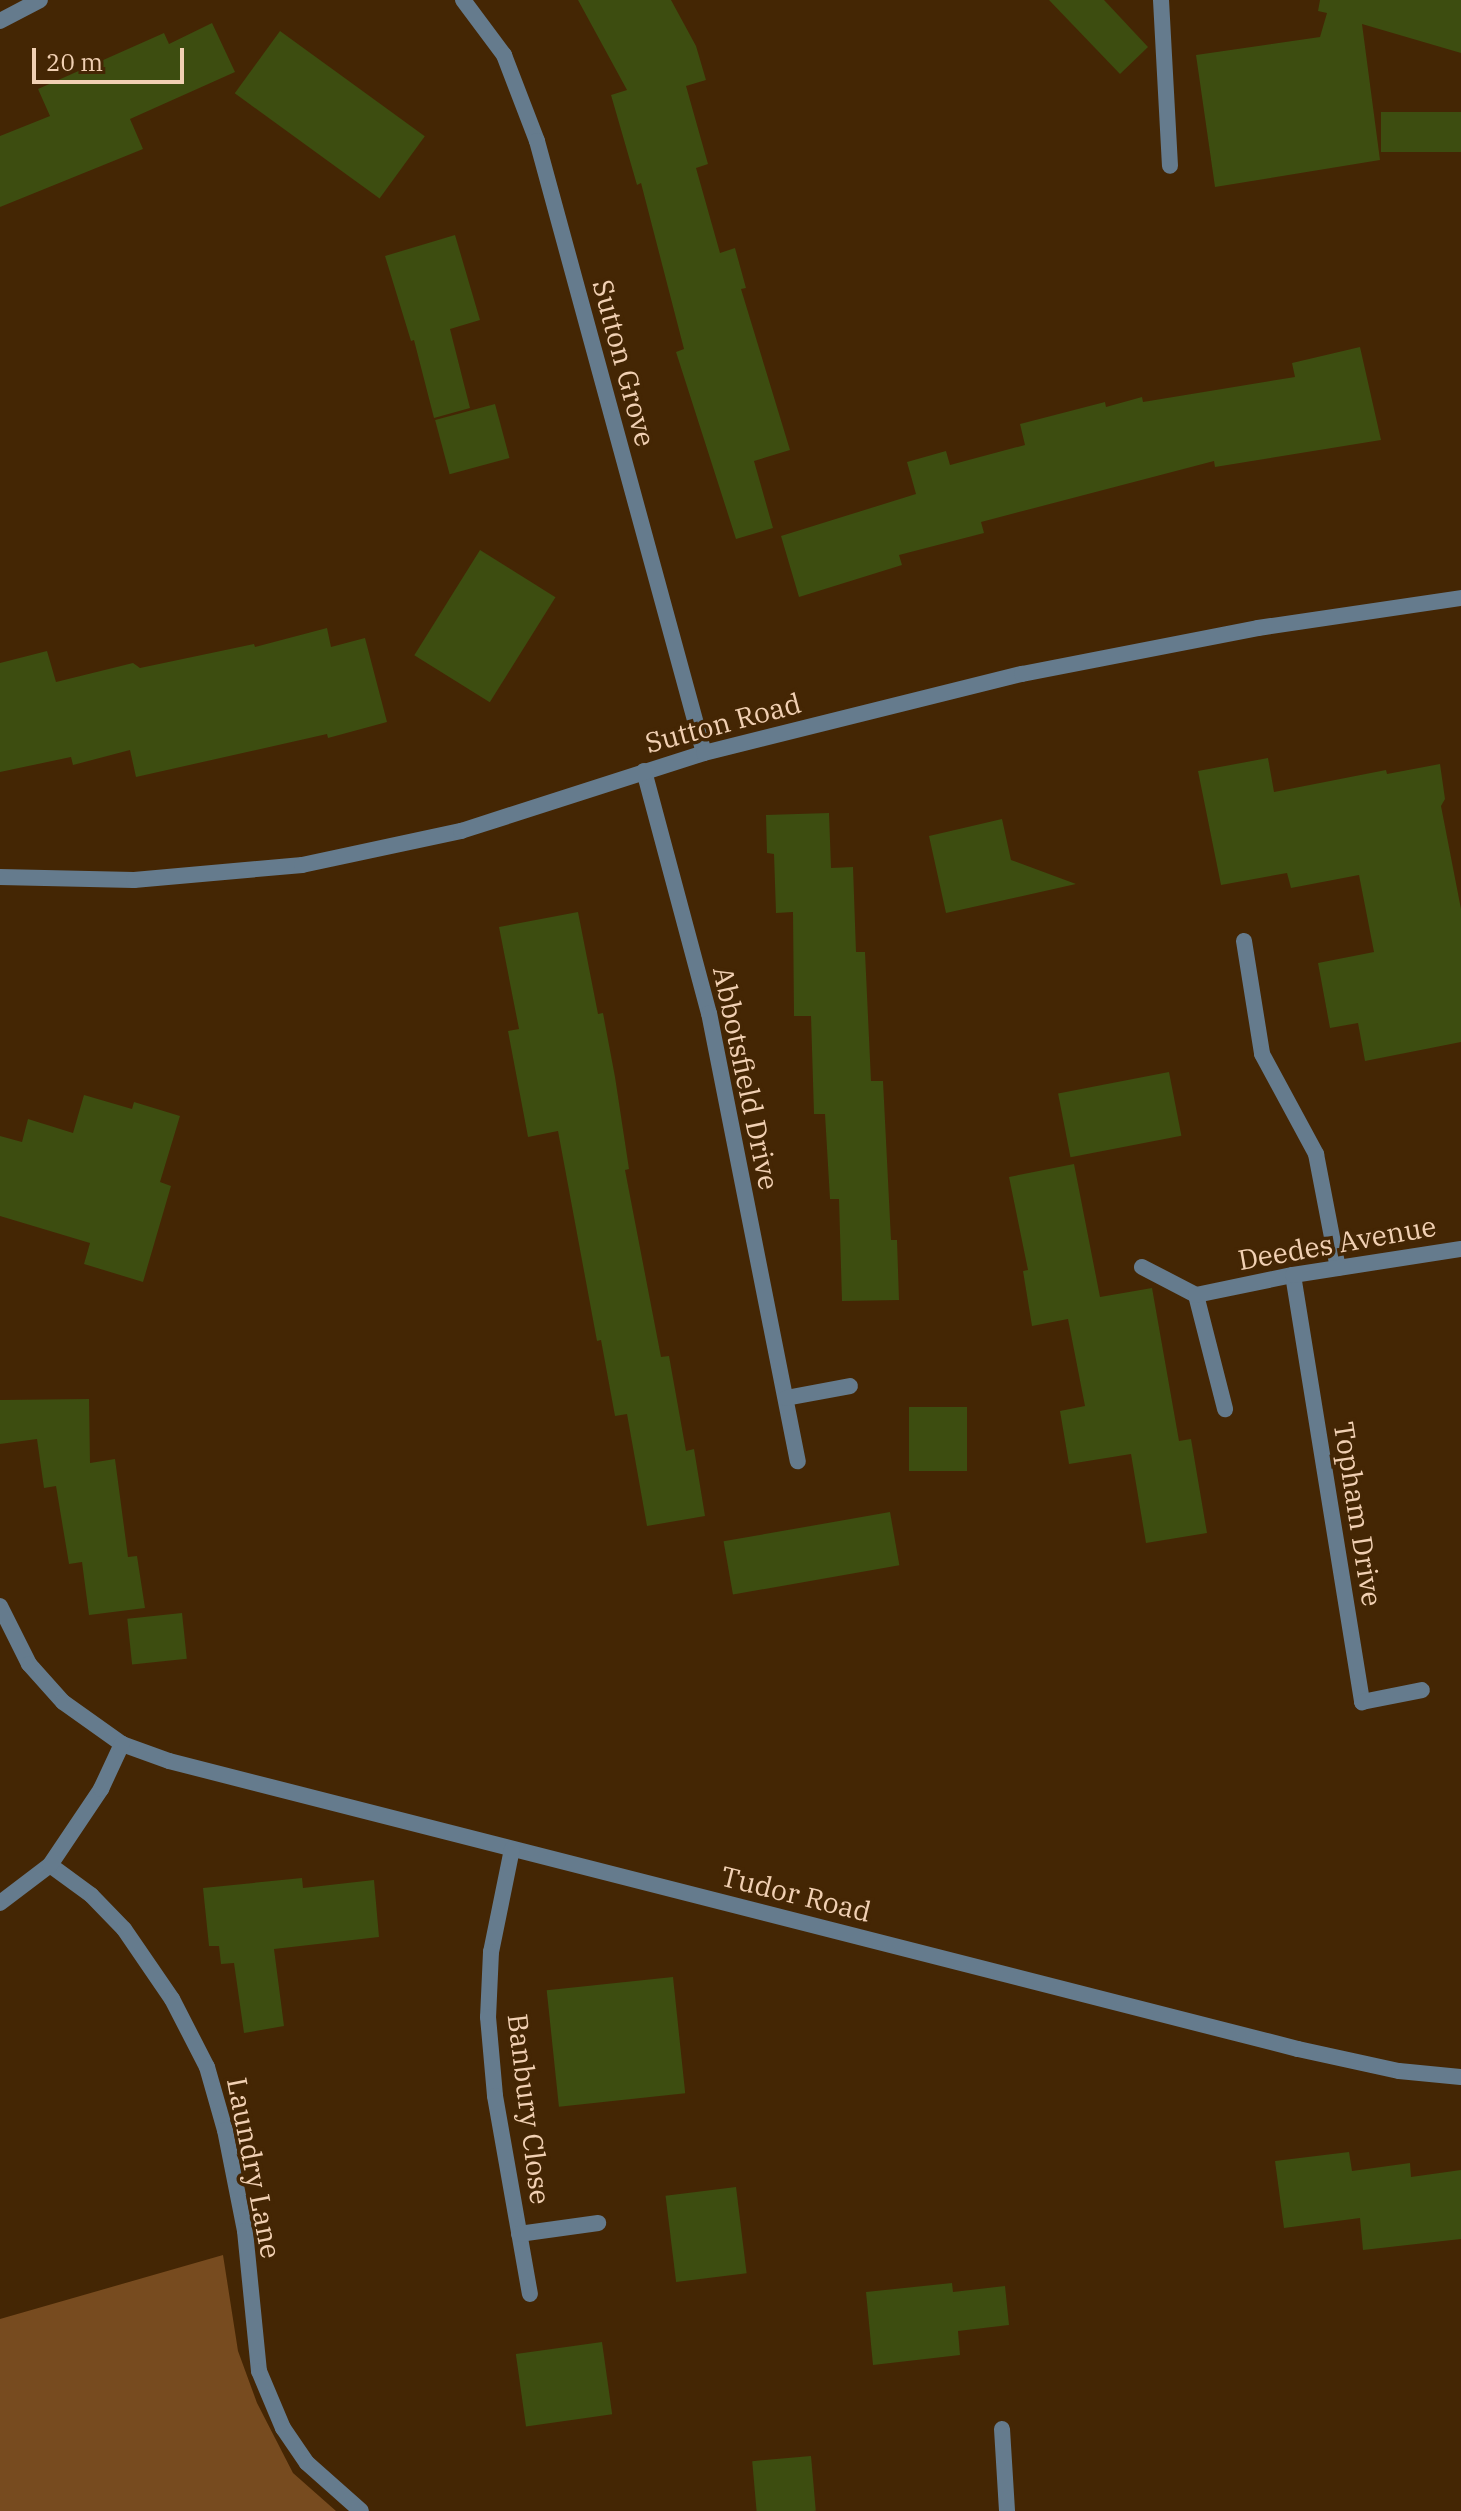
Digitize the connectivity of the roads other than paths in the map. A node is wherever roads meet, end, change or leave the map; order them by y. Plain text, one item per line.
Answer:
1 (40, 0) edge
2 (463, 0) edge
3 (1161, 0) edge
4 (0, 21) edge
5 (1170, 166) dead end
6 (1461, 598) edge
7 (704, 753) junction
8 (644, 771) junction
9 (0, 877) edge
10 (1244, 941) dead end
11 (1461, 1249) edge
12 (1142, 1267) dead end
13 (1338, 1268) junction
14 (1293, 1275) junction
15 (1196, 1295) junction
16 (850, 1386) dead end
17 (786, 1398) junction
18 (1225, 1409) dead end
19 (798, 1461) dead end
20 (0, 1606) edge
21 (1422, 1690) dead end
22 (122, 1744) junction
23 (512, 1849) junction
24 (50, 1865) junction
25 (0, 1903) edge
26 (1461, 2077) edge
27 (598, 2223) dead end
28 (519, 2234) junction
29 (530, 2294) dead end
30 (1002, 2429) dead end
31 (361, 2511) edge
32 (1007, 2511) edge

1 - 4 street
2 - 7 street, Sutton Grove
3 - 5 street
6 - 7 street, Sutton Road
7 - 8 street, Sutton Road
8 - 9 street, Sutton Road
8 - 17 street, Abbotsfield Drive
10 - 13 street
11 - 13 street, Deedes Avenue
12 - 15 street
13 - 14 street, Deedes Avenue
14 - 15 street, Deedes Avenue
14 - 21 street, Topham Drive
15 - 18 street
16 - 17 street
17 - 19 street, Abbotsfield Drive
20 - 22 street
22 - 23 street, Tudor Road
22 - 24 street
23 - 26 street, Tudor Road
23 - 28 street, Banbury Close
24 - 25 street
24 - 31 street, Laundry Lane
27 - 28 street, Banbury Close
28 - 29 street, Banbury Close
30 - 32 street

